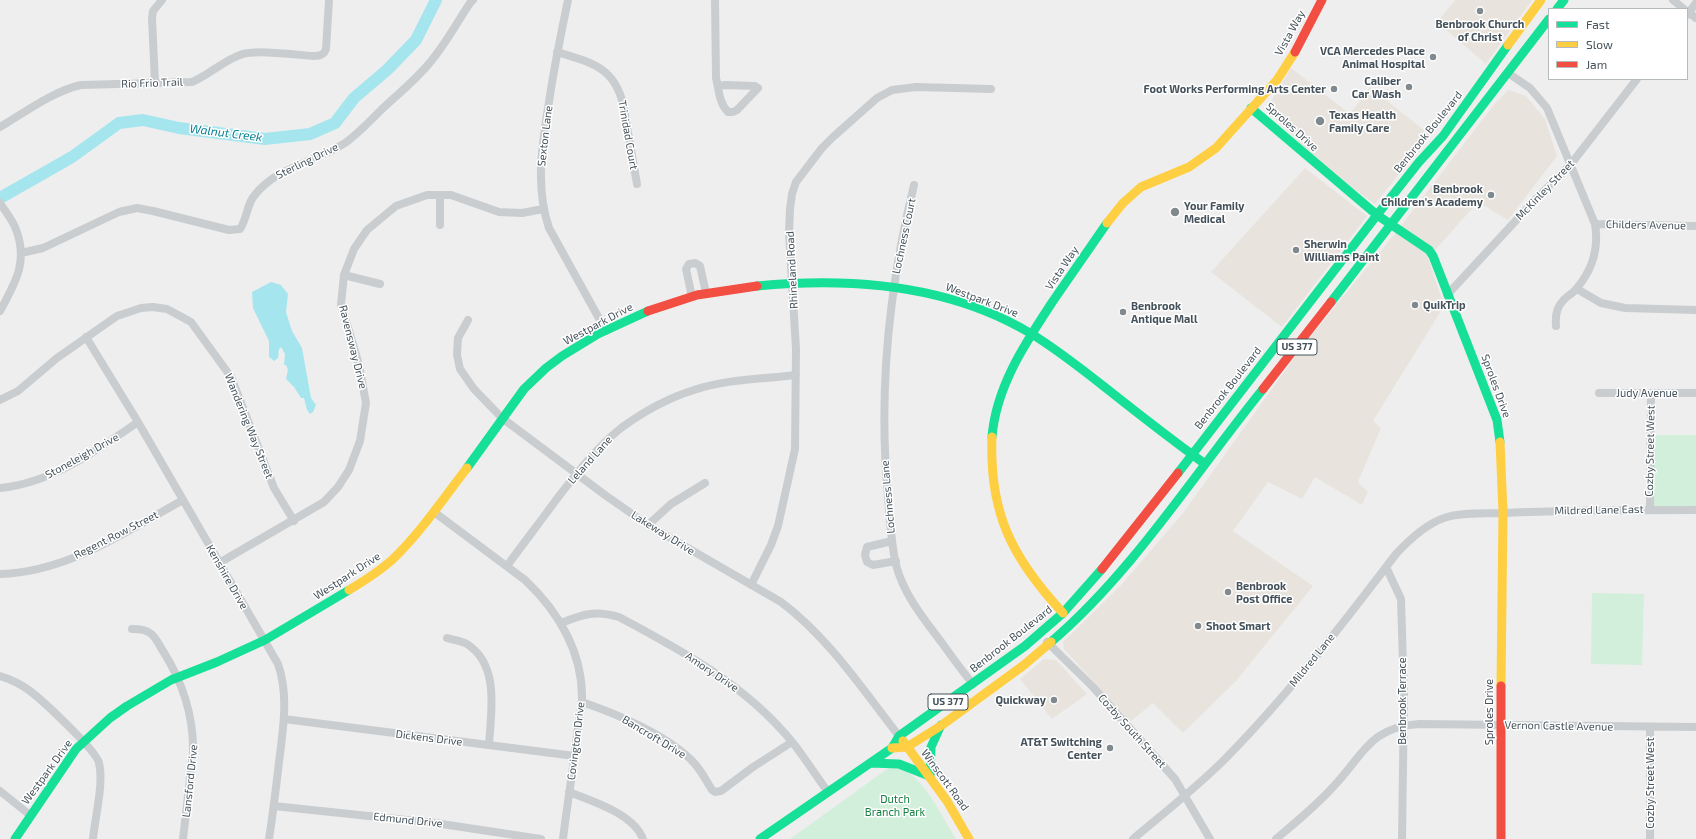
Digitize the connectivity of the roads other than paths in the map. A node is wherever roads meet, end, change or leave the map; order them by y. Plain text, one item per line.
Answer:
1 (162, 0) edge
2 (329, 0) edge
3 (473, 0) edge
4 (568, 0) edge
5 (715, 0) edge
6 (1322, 0) edge
7 (1541, 0) edge
8 (1564, 0) edge
9 (1673, 0) edge
10 (1696, 3) edge
11 (1558, 8) edge
12 (1682, 8) edge
13 (1688, 11) edge
14 (1548, 20) edge
15 (557, 52) junction
16 (1508, 73) junction
17 (1636, 80) edge
18 (154, 83) junction
19 (718, 86) junction
20 (991, 89) dead end
21 (1251, 108) junction
22 (0, 127) edge
23 (1571, 164) junction
24 (637, 184) dead end
25 (914, 185) dead end
26 (440, 195) junction
27 (2, 206) edge
28 (543, 209) junction
29 (1377, 215) junction
30 (1391, 223) junction
31 (1595, 224) junction
32 (440, 225) dead end
33 (1696, 226) edge
34 (22, 252) junction
35 (344, 275) junction
36 (792, 283) junction
37 (380, 284) dead end
38 (893, 286) junction
39 (1577, 289) junction
40 (706, 293) junction
41 (1447, 295) junction
42 (692, 297) junction
43 (1696, 310) edge
44 (0, 311) edge
45 (468, 320) dead end
46 (1556, 326) dead end
47 (606, 331) junction
48 (1031, 334) junction
49 (86, 337) junction
50 (796, 375) junction
51 (1599, 393) dead end
52 (1651, 393) junction
53 (1696, 393) edge
54 (0, 400) edge
55 (502, 418) junction
56 (138, 422) junction
57 (1192, 454) junction
58 (1205, 464) junction
59 (576, 474) junction
60 (705, 483) dead end
61 (0, 488) edge
62 (183, 500) junction
63 (1650, 510) junction
64 (1696, 510) edge
65 (434, 512) junction
66 (1503, 513) junction
67 (294, 521) junction
68 (648, 525) junction
69 (892, 541) junction
70 (896, 561) junction
71 (219, 563) junction
72 (507, 566) junction
73 (1386, 567) junction
74 (0, 574) edge
75 (751, 585) junction
76 (1063, 613) junction
77 (561, 623) junction
78 (132, 629) dead end
79 (1040, 634) junction
80 (446, 638) dead end
81 (265, 640) junction
82 (1049, 644) junction
83 (0, 676) edge
84 (176, 678) junction
85 (973, 684) junction
86 (582, 702) junction
87 (284, 719) junction
88 (942, 725) junction
89 (1402, 726) junction
90 (1501, 726) junction
91 (1650, 727) junction
92 (1696, 727) edge
93 (898, 736) junction
94 (84, 742) junction
95 (792, 742) junction
96 (489, 745) junction
97 (907, 747) junction
98 (892, 748) junction
99 (575, 756) junction
100 (870, 763) junction
101 (930, 776) junction
102 (0, 791) edge
103 (569, 792) junction
104 (828, 792) junction
105 (1186, 795) junction
106 (274, 806) junction
107 (30, 815) junction
108 (15, 839) edge
109 (93, 839) edge
110 (183, 839) edge
111 (269, 839) edge
112 (541, 839) edge
113 (563, 839) edge
114 (643, 839) edge
115 (760, 839) edge
116 (969, 839) edge
117 (1133, 839) edge
118 (1210, 839) edge
119 (1276, 839) edge
120 (1402, 839) edge
121 (1501, 839) edge
122 (1650, 839) edge

1 - 18 street
2 - 18 street, Rio Frio Trail
3 - 34 street, Sterling Drive
4 - 15 street, Sexton Lane
5 - 19 street
6 - 21 main road, Vista Way
7 - 29 main road, Benbrook Boulevard / US 377
8 - 11 main road
9 - 12 street
10 - 13 street
14 - 16 main road, US 377
15 - 24 street, Trinidad Court
15 - 28 street, Sexton Lane
16 - 23 street
16 - 30 main road, US 377
17 - 23 street, McKinley Street
18 - 22 street, Rio Frio Trail
19 - 19 street
20 - 36 street, Rhineland Road
21 - 29 main road, Sproles Drive
21 - 48 main road, Vista Way
23 - 31 street
23 - 41 street, McKinley Street
25 - 38 street, Lochness Court
26 - 28 street, Ravensway Drive
26 - 32 street
26 - 35 street, Ravensway Drive
27 - 34 street
28 - 47 street, Sexton Lane
29 - 30 main road, Sproles Drive
29 - 57 main road, Benbrook Boulevard / US 377
30 - 41 main road, Sproles Drive
30 - 58 main road, US 377
31 - 33 street, Childers Avenue
31 - 39 street
34 - 44 street
35 - 37 street
35 - 67 street, Ravensway Drive
36 - 38 main road, Westpark Drive
36 - 40 main road, Westpark Drive
36 - 50 street, Rhineland Road
38 - 48 main road, Westpark Drive
38 - 69 street, Lochness Lane
39 - 43 street
39 - 46 street
40 - 42 main road, Westpark Drive
40 - 42 street
41 - 66 main road, Sproles Drive
42 - 47 main road, Westpark Drive
45 - 55 street, Lakeway Drive
47 - 55 main road, Westpark Drive
48 - 57 main road, Westpark Drive
48 - 76 main road, Vista Way
49 - 54 street, Wandering Way Street
49 - 56 street, Kenshire Drive
49 - 67 street, Wandering Way Street
50 - 59 street, Leland Lane
50 - 75 street, Rhineland Road
51 - 52 street, Judy Avenue
52 - 53 street, Judy Avenue
52 - 63 street, Cozby Street West
55 - 59 street, Lakeway Drive
55 - 65 main road, Westpark Drive
56 - 61 street, Stoneleigh Drive
56 - 62 street, Kenshire Drive
57 - 58 main road, Westpark Drive
57 - 76 main road, Benbrook Boulevard / US 377
58 - 82 main road, US 377
59 - 68 street, Lakeway Drive
59 - 72 street, Leland Lane
60 - 68 street
62 - 71 street, Kenshire Drive
62 - 74 street, Regent Row Street
63 - 64 street, Mildred Lane East
63 - 66 street, Mildred Lane East
65 - 72 street, Covington Drive
65 - 81 main road, Westpark Drive
66 - 73 street, Mildred Lane
66 - 90 main road, Sproles Drive
67 - 71 street, Ravensway Drive
68 - 75 street, Lakeway Drive
69 - 70 street, Lochness Lane
69 - 70 street
70 - 85 street, Lochness Lane
71 - 81 street, Kenshire Drive
72 - 77 street, Covington Drive
73 - 89 street, Benbrook Terrace
73 - 105 street, Mildred Lane
75 - 93 street, Lakeway Drive
76 - 79 main road, Benbrook Boulevard / US 377
77 - 86 street, Covington Drive
77 - 95 street, Amory Drive
78 - 84 street, Lansford Drive
79 - 82 street, Cozby South Street
79 - 85 main road, Benbrook Boulevard / US 377
80 - 96 street
81 - 84 main road, Westpark Drive
81 - 87 street, Kenshire Drive
82 - 88 main road, US 377
82 - 105 street, Cozby South Street
83 - 94 street
84 - 94 main road, Westpark Drive
84 - 110 street, Lansford Drive
85 - 93 main road, Benbrook Boulevard / US 377
86 - 95 street, Bancroft Drive
86 - 99 street, Covington Drive
87 - 96 street, Dickens Drive
87 - 106 street, Kenshire Drive
88 - 97 main road, US 377
88 - 101 main road
89 - 90 street, Vernon Castle Avenue
89 - 119 street, Vernon Castle Avenue
89 - 120 street, Benbrook Terrace
90 - 91 street, Vernon Castle Avenue
90 - 121 main road, Sproles Drive
91 - 92 street, Vernon Castle Avenue
91 - 122 street, Cozby Street West
93 - 97 main road, Winscott Road
93 - 98 main road, Benbrook Boulevard / US 377
94 - 107 main road, Westpark Drive
94 - 109 street
95 - 104 street, Amory Drive
96 - 99 street, Dickens Drive
97 - 98 main road, US 377
97 - 101 main road, Winscott Road
98 - 100 main road, Benbrook Boulevard / US 377
99 - 103 street, Covington Drive
100 - 101 main road
100 - 104 main road, Benbrook Boulevard / US 377
101 - 116 main road, Winscott Road
102 - 107 street
103 - 113 street, Covington Drive
103 - 114 street
104 - 115 main road, Benbrook Boulevard / US 377
105 - 117 street, Mildred Lane
105 - 118 street, Cozby South Street
106 - 111 street, Kenshire Drive
106 - 112 street, Edmund Drive
107 - 108 main road, Westpark Drive

